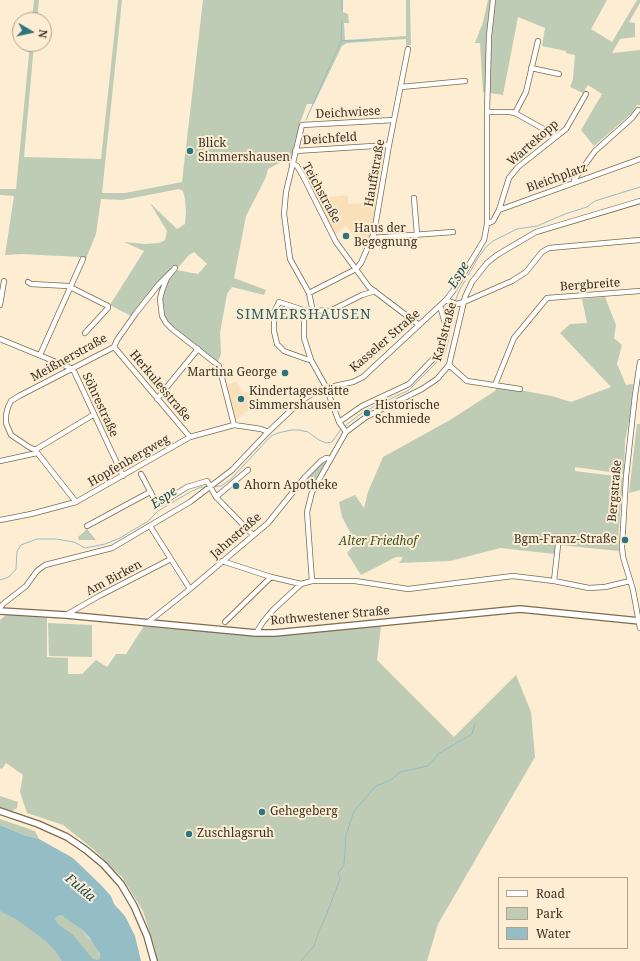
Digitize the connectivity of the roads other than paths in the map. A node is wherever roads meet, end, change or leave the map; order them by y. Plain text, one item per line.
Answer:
1 (493, 0) edge
2 (538, 41) dead end
3 (408, 48) dead end
4 (532, 68) junction
5 (559, 74) dead end
6 (465, 81) dead end
7 (401, 87) junction
8 (586, 94) dead end
9 (638, 110) dead end
10 (487, 112) junction
11 (515, 113) junction
12 (394, 120) junction
13 (556, 136) junction
14 (390, 145) junction
15 (295, 151) junction
16 (640, 159) edge
17 (292, 163) junction
18 (574, 183) junction
19 (414, 198) dead end
20 (640, 201) edge
21 (499, 210) junction
22 (487, 224) junction
23 (453, 232) dead end
24 (417, 234) junction
25 (372, 238) junction
26 (640, 240) edge
27 (82, 259) dead end
28 (356, 269) junction
29 (4, 281) dead end
30 (28, 282) dead end
31 (70, 287) junction
32 (375, 291) junction
33 (640, 291) edge
34 (309, 293) junction
35 (446, 300) junction
36 (464, 302) junction
37 (0, 305) edge
38 (440, 306) junction
39 (311, 310) junction
40 (306, 311) junction
41 (419, 325) junction
42 (85, 332) dead end
43 (0, 339) edge
44 (114, 347) junction
45 (198, 349) junction
46 (40, 355) junction
47 (312, 360) junction
48 (640, 362) edge
49 (449, 365) junction
50 (73, 369) junction
51 (495, 385) junction
52 (326, 387) junction
53 (520, 389) dead end
54 (157, 399) junction
55 (93, 415) junction
56 (234, 425) junction
57 (343, 427) junction
58 (268, 432) junction
59 (190, 437) junction
60 (36, 452) junction
61 (330, 459) junction
62 (0, 461) edge
63 (248, 470) dead end
64 (141, 474) dead end
65 (123, 476) junction
66 (211, 486) junction
67 (150, 492) junction
68 (216, 497) junction
69 (76, 502) junction
70 (0, 520) edge
71 (88, 526) dead end
72 (150, 526) junction
73 (253, 536) junction
74 (558, 546) dead end
75 (171, 559) junction
76 (222, 561) junction
77 (271, 577) junction
78 (312, 581) junction
79 (554, 581) junction
80 (630, 581) junction
81 (301, 584) junction
82 (190, 589) junction
83 (0, 608) edge
84 (0, 611) edge
85 (66, 615) junction
86 (639, 621) edge
87 (225, 622) dead end
88 (147, 623) junction
89 (640, 628) edge
90 (256, 633) junction
91 (0, 811) edge
92 (154, 961) edge

1 - 10 street, Kasseler Straße
2 - 4 street
3 - 7 street, Hauffstraße
4 - 5 street
4 - 11 street
6 - 7 street
7 - 12 street, Hauffstraße
8 - 13 street, Wartekopp
9 - 18 street
10 - 11 street
10 - 22 street, Kasseler Straße
11 - 13 street
12 - 14 street, Hauffstraße
12 - 15 street, Deichwiese
13 - 21 street, Wartekopp
14 - 15 street, Deichfeld
14 - 25 street, Hauffstraße
15 - 17 street
16 - 18 street, Bleichplatz
17 - 28 street, Teichstraße
17 - 34 street
18 - 21 street, Bleichplatz
19 - 24 street
20 - 36 street, Karlstraße
21 - 22 street, Bleichplatz
22 - 35 street, Kasseler Straße
23 - 24 street
24 - 25 street
25 - 28 street, Hauffstraße
26 - 36 street
27 - 31 street
28 - 32 street, Teichstraße
28 - 34 street
29 - 37 street
30 - 31 street
31 - 42 street
31 - 46 street
32 - 39 street
32 - 41 street, Teichstraße
33 - 51 street, Bergbreite
34 - 39 street
35 - 36 street
35 - 38 street, Kasseler Straße
36 - 49 street, Karlstraße
38 - 41 street, Kasseler Straße
38 - 57 street
39 - 40 street
40 - 47 street
40 - 47 street
41 - 52 street, Kasseler Straße
43 - 46 street, Söhrestraße
44 - 45 street, Meißnerstraße
44 - 50 street, Meißnerstraße
44 - 54 street, Herkulesstraße
45 - 54 street
45 - 56 street
46 - 50 street, Söhrestraße
47 - 52 street
48 - 80 street, Bergstraße
49 - 51 street
49 - 57 street, Karlstraße
50 - 55 street, Söhrestraße
50 - 60 street, Meißnerstraße
51 - 53 street
52 - 57 street
52 - 58 street, Kasseler Straße
54 - 59 street, Herkulesstraße
55 - 60 street
55 - 65 street, Söhrestraße
56 - 58 street, Hopfenbergweg
56 - 59 street, Hopfenbergweg
57 - 61 street, Karlstraße
58 - 66 street, Kasseler Straße
59 - 65 street, Hopfenbergweg
60 - 62 street
60 - 69 street, Meißnerstraße
61 - 73 street, Jahnstraße
61 - 78 street, Karlstraße
63 - 68 street
64 - 67 street
65 - 69 street, Hopfenbergweg
66 - 67 street
66 - 68 street
66 - 72 street, Kasseler Straße
67 - 71 street
68 - 73 street
69 - 70 street, Hopfenbergweg
72 - 75 street
72 - 83 street, Kasseler Straße
73 - 76 street, Jahnstraße
74 - 79 street
75 - 82 street
75 - 85 street, Am Birken
76 - 77 street
76 - 82 street, Jahnstraße
77 - 81 street
77 - 87 street
78 - 79 street
78 - 81 street
79 - 80 street
80 - 86 street, Bergstraße
81 - 90 street
82 - 88 street, Jahnstraße
84 - 85 main road, Rothwestener Straße
85 - 88 main road, Rothwestener Straße
86 - 89 street, Bergstraße
86 - 90 main road, Rothwestener Straße
88 - 90 main road, Rothwestener Straße
91 - 92 main road

